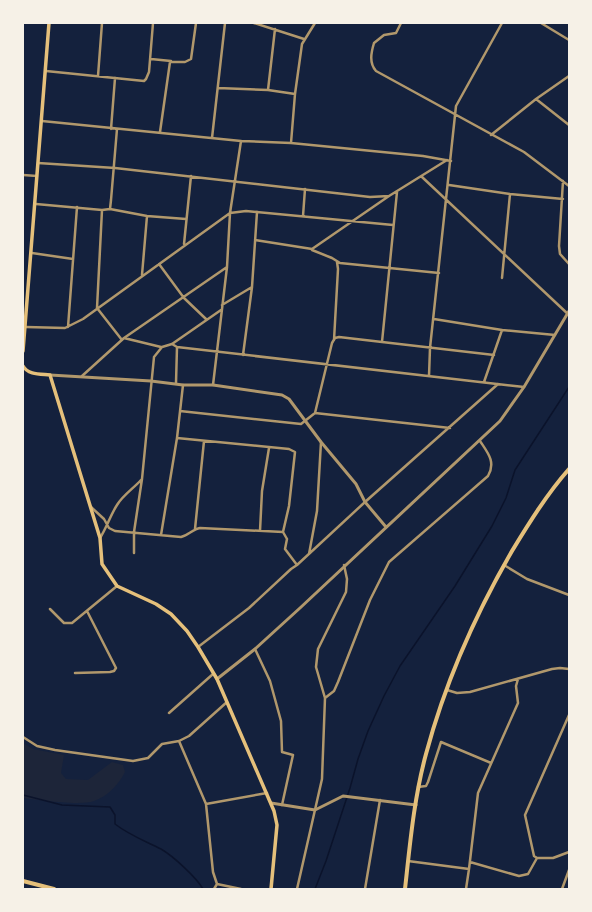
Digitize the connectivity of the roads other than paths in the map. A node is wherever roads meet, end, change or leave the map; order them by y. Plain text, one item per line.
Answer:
1 (49, 23) edge
2 (102, 23) edge
3 (153, 23) edge
4 (196, 23) edge
5 (225, 23) edge
6 (254, 23) edge
7 (315, 23) edge
8 (401, 23) edge
9 (502, 23) edge
10 (540, 23) edge
11 (275, 30) junction
12 (304, 39) junction
13 (569, 40) edge
14 (151, 59) junction
15 (171, 61) junction
16 (46, 71) junction
17 (98, 76) junction
18 (569, 76) edge
19 (115, 78) junction
20 (218, 88) junction
21 (268, 90) junction
22 (294, 94) junction
23 (536, 98) junction
24 (456, 115) junction
25 (42, 121) junction
26 (569, 125) edge
27 (118, 129) junction
28 (160, 132) junction
29 (491, 135) junction
30 (212, 138) junction
31 (241, 141) junction
32 (291, 143) junction
33 (449, 160) junction
34 (38, 163) junction
35 (115, 168) junction
36 (23, 175) edge
37 (37, 176) junction
38 (191, 176) junction
39 (422, 177) junction
40 (563, 181) junction
41 (234, 182) junction
42 (449, 185) junction
43 (569, 186) edge
44 (305, 189) junction
45 (397, 192) junction
46 (510, 194) junction
47 (389, 196) junction
48 (562, 199) junction
49 (446, 201) junction
50 (36, 204) junction
51 (77, 207) junction
52 (110, 209) junction
53 (102, 210) junction
54 (257, 212) junction
55 (230, 213) junction
56 (146, 216) junction
57 (303, 216) junction
58 (186, 219) junction
59 (354, 222) junction
60 (392, 225) junction
61 (255, 240) junction
62 (184, 244) junction
63 (312, 250) junction
64 (32, 253) junction
65 (504, 255) junction
66 (74, 259) junction
67 (336, 260) junction
68 (159, 264) junction
69 (569, 264) edge
70 (227, 267) junction
71 (390, 269) junction
72 (439, 273) junction
73 (142, 276) junction
74 (502, 278) dead end
75 (252, 287) junction
76 (184, 298) junction
77 (222, 305) junction
78 (97, 308) junction
79 (221, 310) junction
80 (568, 313) edge
81 (206, 319) junction
82 (434, 319) junction
83 (26, 327) junction
84 (68, 327) junction
85 (502, 330) junction
86 (555, 335) junction
87 (123, 339) junction
88 (334, 340) junction
89 (382, 342) junction
90 (172, 344) junction
91 (162, 347) junction
92 (177, 347) junction
93 (430, 348) junction
94 (23, 351) edge
95 (216, 351) junction
96 (243, 355) junction
97 (494, 355) junction
98 (328, 365) junction
99 (23, 366) edge
100 (50, 375) junction
101 (82, 376) junction
102 (429, 376) junction
103 (151, 381) junction
104 (484, 382) junction
105 (176, 383) junction
106 (498, 384) junction
107 (183, 385) junction
108 (213, 385) junction
109 (524, 387) junction
110 (180, 411) junction
111 (316, 413) junction
112 (306, 421) junction
113 (450, 428) junction
114 (177, 438) junction
115 (204, 441) junction
116 (480, 441) junction
117 (321, 442) junction
118 (269, 448) junction
119 (569, 469) edge
120 (142, 479) junction
121 (365, 502) junction
122 (89, 505) junction
123 (106, 523) junction
124 (386, 527) junction
125 (195, 528) junction
126 (260, 531) junction
127 (134, 532) junction
128 (283, 532) junction
129 (161, 535) junction
130 (100, 538) junction
131 (134, 553) dead end
132 (308, 554) junction
133 (297, 565) junction
134 (344, 565) junction
135 (504, 565) junction
136 (117, 586) junction
137 (569, 595) edge
138 (50, 609) dead end
139 (87, 610) junction
140 (198, 647) junction
141 (255, 649) junction
142 (569, 669) edge
143 (75, 673) dead end
144 (213, 674) junction
145 (518, 678) junction
146 (217, 679) junction
147 (447, 689) junction
148 (325, 698) junction
149 (227, 702) junction
150 (169, 713) dead end
151 (569, 715) edge
152 (23, 737) edge
153 (179, 741) junction
154 (491, 763) junction
155 (418, 787) junction
156 (266, 793) junction
157 (380, 800) junction
158 (271, 803) junction
159 (206, 804) junction
160 (282, 805) junction
161 (416, 805) junction
162 (315, 810) junction
163 (569, 852) edge
164 (537, 858) junction
165 (408, 861) junction
166 (470, 862) junction
167 (469, 869) junction
168 (569, 870) edge
169 (23, 881) edge
170 (217, 884) junction
171 (54, 889) edge
172 (214, 889) edge
173 (241, 889) edge
174 (271, 889) edge
175 (297, 889) edge
176 (365, 889) edge
177 (404, 889) edge
178 (466, 889) edge
179 (562, 889) edge

1 - 16 main road
2 - 17 street
3 - 14 street
4 - 15 street
5 - 20 street
6 - 11 street
7 - 12 street
8 - 24 street
9 - 24 street
10 - 13 street
11 - 12 street
11 - 21 street
12 - 22 street
14 - 15 street
14 - 19 street
15 - 28 street
16 - 17 street
16 - 25 main road
17 - 19 street
18 - 23 street
19 - 27 street
20 - 21 street
20 - 30 street
21 - 22 street
22 - 32 street
23 - 26 street
23 - 29 street
24 - 29 street
24 - 33 street
25 - 27 street
25 - 34 main road
27 - 28 street
27 - 35 street
28 - 30 street
29 - 40 street
30 - 31 street
31 - 32 street
31 - 41 street
32 - 33 street
33 - 39 street
33 - 42 street
34 - 35 street
34 - 37 main road
35 - 38 street
35 - 52 street
36 - 37 street
37 - 50 main road
38 - 41 street
38 - 58 street
39 - 45 street
39 - 49 street
40 - 43 street
40 - 48 street
41 - 44 street
41 - 55 street
42 - 46 street
42 - 49 street
44 - 47 street
44 - 57 street
45 - 47 street
45 - 60 street
46 - 48 street
46 - 65 street
47 - 59 street
48 - 69 street
49 - 65 street
49 - 72 street
50 - 51 street
50 - 64 main road
51 - 53 street
51 - 66 street
52 - 53 street
52 - 56 street
53 - 78 street
54 - 55 street
54 - 57 street
54 - 61 street
55 - 62 street
55 - 70 street
56 - 58 street
56 - 73 street
57 - 59 street
58 - 62 street
59 - 60 street
59 - 63 street
60 - 71 street
61 - 63 street
61 - 75 street
62 - 68 street
63 - 67 street
64 - 66 street
64 - 83 main road
65 - 74 street
65 - 80 street
66 - 84 street
67 - 71 street
67 - 88 street
68 - 73 street
68 - 76 street
70 - 76 street
70 - 77 street
71 - 72 street
71 - 89 street
72 - 82 street
73 - 78 street
75 - 77 street
75 - 96 street
76 - 81 street
76 - 87 street
77 - 79 street
78 - 84 street
78 - 87 street
79 - 81 street
79 - 95 street
80 - 86 street
81 - 90 street
82 - 85 street
82 - 93 street
83 - 84 street
83 - 94 main road
85 - 86 street
85 - 97 street
86 - 109 street
87 - 91 street
87 - 101 street
88 - 89 street
88 - 98 street
89 - 93 street
90 - 91 street
90 - 92 street
91 - 103 street
92 - 95 street
92 - 105 street
93 - 97 street
93 - 102 street
95 - 96 street
95 - 108 street
96 - 98 street
97 - 104 street
98 - 102 street
98 - 111 street
99 - 100 main road
100 - 101 street
100 - 122 main road
101 - 103 street
102 - 104 street
103 - 105 street
103 - 120 street
104 - 106 street
105 - 107 street
106 - 109 street
106 - 113 street
107 - 108 street
107 - 110 street
108 - 112 street
109 - 116 street
110 - 112 street
110 - 114 street
111 - 112 street
111 - 113 street
112 - 117 street
113 - 121 street
114 - 115 street
114 - 129 street
115 - 118 street
115 - 125 street
116 - 124 street
116 - 148 street
117 - 121 street
117 - 132 street
118 - 126 street
118 - 128 street
119 - 135 highway
120 - 123 street
120 - 127 street
121 - 124 street
121 - 132 street
122 - 123 street
122 - 130 main road
123 - 127 street
123 - 130 street
124 - 134 street
125 - 126 street
125 - 129 street
126 - 128 street
127 - 129 street
127 - 131 street
128 - 133 street
130 - 136 main road
132 - 133 street
133 - 140 street
134 - 141 street
134 - 148 street
135 - 137 street
135 - 147 highway
136 - 139 street
136 - 140 main road
138 - 139 street
139 - 143 street
140 - 144 main road
141 - 146 street
141 - 160 street
142 - 145 street
144 - 146 main road
144 - 150 street
145 - 147 street
145 - 154 street
146 - 149 main road
147 - 155 highway
148 - 162 street
149 - 153 street
149 - 156 main road
151 - 164 street
152 - 153 street
153 - 159 street
154 - 155 street
154 - 166 street
155 - 161 highway
156 - 158 main road
156 - 159 street
157 - 161 street
157 - 162 street
157 - 176 street
158 - 160 street
158 - 174 main road
159 - 170 street
160 - 162 street
161 - 165 highway
162 - 175 street
163 - 164 street
164 - 166 street
165 - 167 street
165 - 177 highway
166 - 167 street
167 - 178 street
168 - 179 street
169 - 171 highway
170 - 172 street
170 - 173 street

